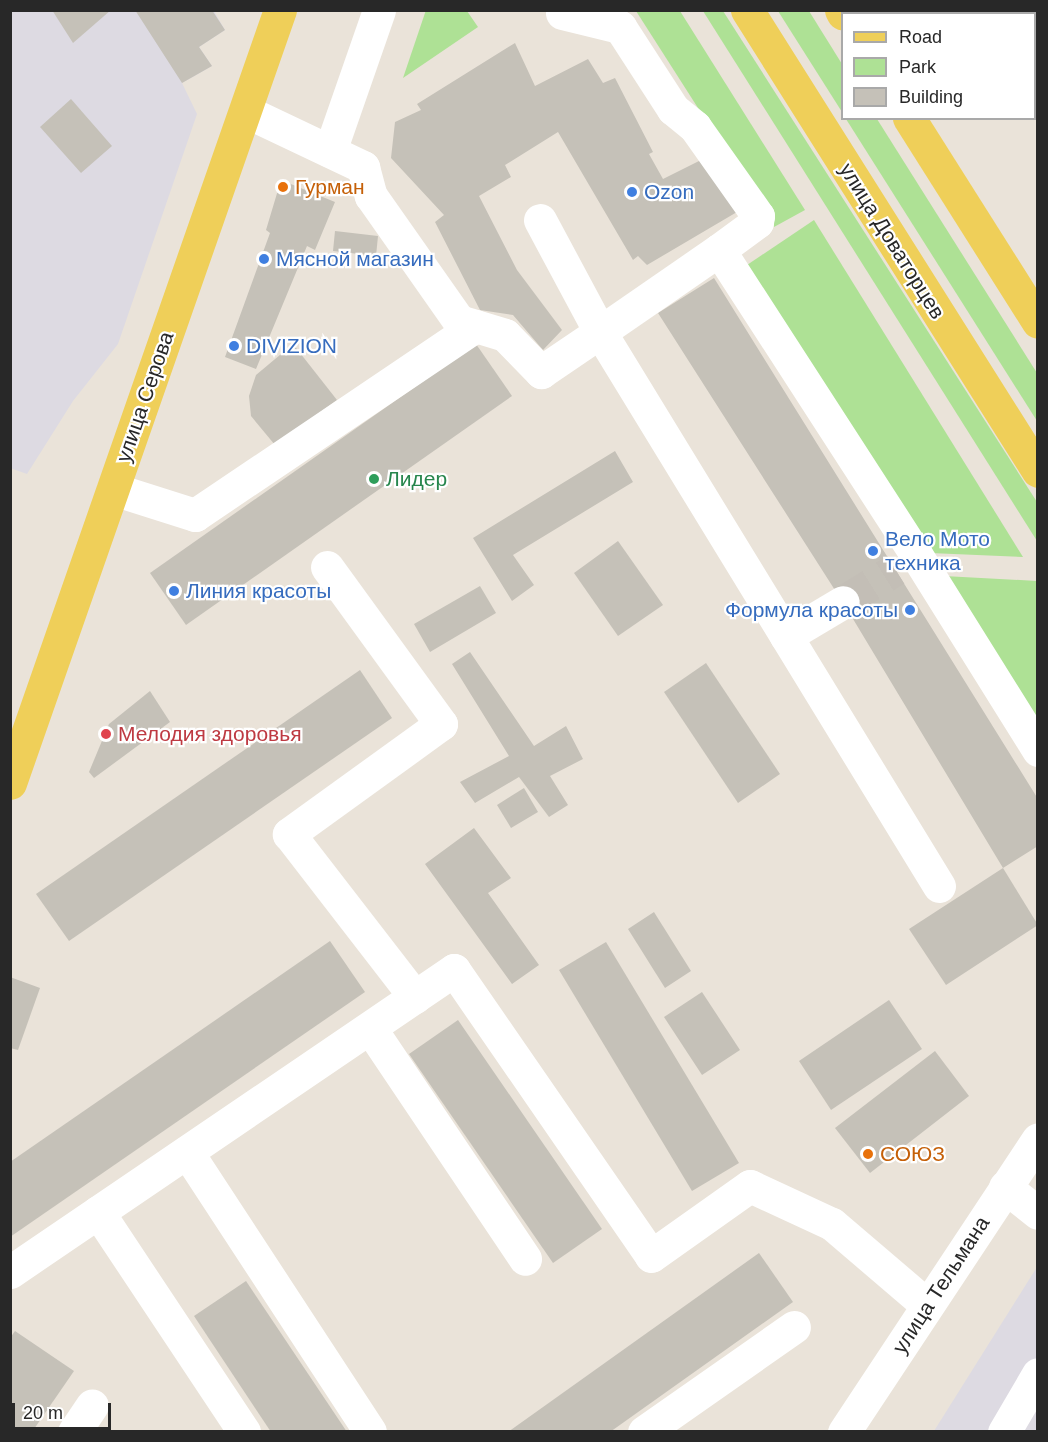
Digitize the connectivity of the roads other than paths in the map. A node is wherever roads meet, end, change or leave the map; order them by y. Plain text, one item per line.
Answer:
1 (280, 10) edge
2 (379, 10) edge
3 (747, 10) edge
4 (562, 13) dead end
5 (245, 111) junction
6 (910, 120) edge
7 (330, 151) junction
8 (540, 220) dead end
9 (719, 250) junction
10 (1038, 322) edge
11 (475, 326) junction
12 (600, 332) junction
13 (1038, 471) edge
14 (113, 489) junction
15 (327, 567) dead end
16 (843, 602) tunnel mouth
17 (786, 636) junction
18 (17, 743) edge
19 (1038, 750) edge
20 (10, 783) edge
21 (939, 886) dead end
22 (415, 997) junction
23 (370, 1028) junction
24 (1038, 1138) edge
25 (187, 1152) junction
26 (1005, 1187) junction
27 (98, 1212) junction
28 (1038, 1213) edge
29 (525, 1259) dead end
30 (10, 1272) edge
31 (927, 1305) junction
32 (794, 1327) dead end
33 (1038, 1374) edge
34 (244, 1431) edge
35 (370, 1431) edge
36 (644, 1431) edge
37 (844, 1431) edge
38 (1004, 1431) edge

1 - 5 main road, улица Серова
2 - 7 street
3 - 13 main road, улица Доваторцев
4 - 9 street
5 - 7 street
5 - 14 main road, улица Серова
6 - 10 main road
7 - 11 street
8 - 12 street
9 - 12 street
9 - 19 street
11 - 12 street
11 - 14 street
12 - 17 street
14 - 18 main road, улица Серова
15 - 22 street
16 - 17 street
17 - 21 street
18 - 20 main road, улица Серова
22 - 23 street
22 - 31 street
23 - 25 street
23 - 29 street
24 - 26 street, улица Тельмана
25 - 27 street
25 - 35 street
26 - 28 street
26 - 31 street, улица Тельмана
27 - 30 street
27 - 34 street
31 - 37 street, улица Тельмана
32 - 36 street
33 - 38 street

